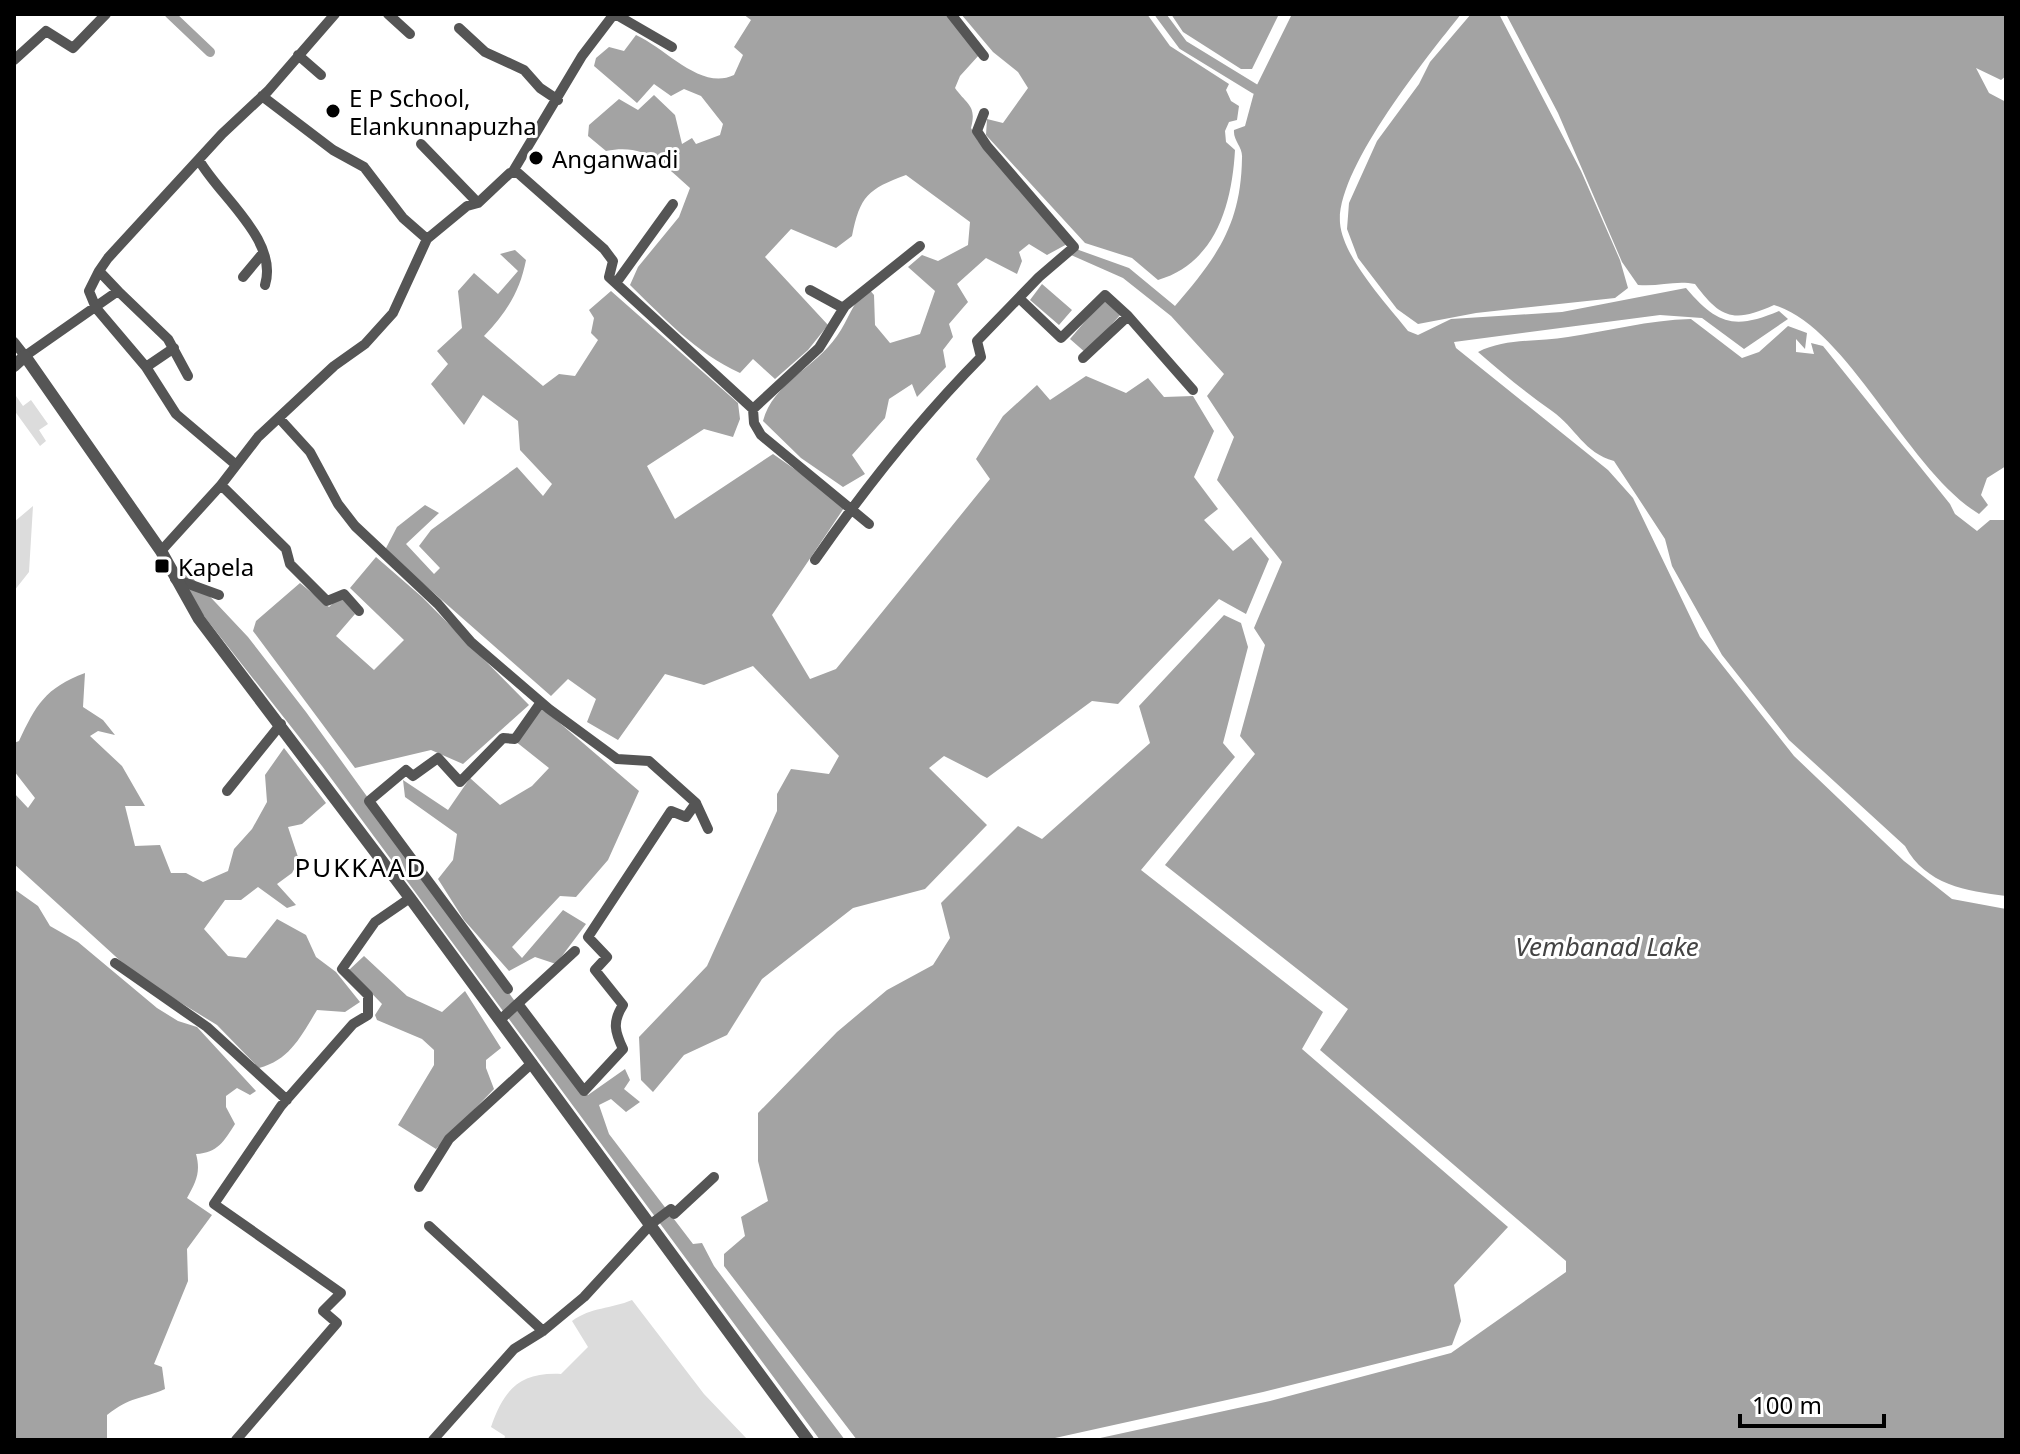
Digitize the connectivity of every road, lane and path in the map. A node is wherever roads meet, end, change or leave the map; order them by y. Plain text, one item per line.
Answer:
1 (106, 14) edge
2 (335, 14) edge
3 (388, 14) edge
4 (615, 14) edge
5 (951, 14) edge
6 (459, 28) dead end
7 (410, 34) dead end
8 (672, 47) dead end
9 (298, 55) junction
10 (984, 56) dead end
11 (14, 60) edge
12 (321, 75) dead end
13 (262, 96) junction
14 (558, 100) junction
15 (984, 113) dead end
16 (421, 144) dead end
17 (199, 160) junction
18 (512, 173) junction
19 (478, 203) junction
20 (673, 204) dead end
21 (427, 239) junction
22 (920, 246) dead end
23 (263, 253) junction
24 (99, 271) junction
25 (243, 277) dead end
26 (616, 283) junction
27 (265, 285) dead end
28 (810, 290) dead end
29 (118, 291) junction
30 (1019, 298) junction
31 (96, 308) junction
32 (843, 308) junction
33 (1128, 316) junction
34 (14, 342) edge
35 (174, 348) junction
36 (25, 356) junction
37 (1083, 358) dead end
38 (14, 366) edge
39 (146, 367) junction
40 (188, 376) dead end
41 (1193, 390) dead end
42 (753, 409) junction
43 (279, 418) junction
44 (235, 464) junction
45 (221, 485) junction
46 (851, 509) junction
47 (869, 524) dead end
48 (161, 551) junction
49 (815, 560) dead end
50 (173, 579) junction
51 (219, 595) dead end
52 (359, 611) dead end
53 (541, 702) junction
54 (281, 724) junction
55 (227, 791) dead end
56 (696, 803) junction
57 (708, 829) dead end
58 (410, 898) junction
59 (575, 951) dead end
60 (115, 963) dead end
61 (508, 989) dead end
62 (519, 1005) junction
63 (500, 1020) junction
64 (532, 1063) junction
65 (287, 1100) junction
66 (714, 1177) dead end
67 (419, 1187) dead end
68 (651, 1224) junction
69 (429, 1226) dead end
70 (543, 1331) junction
71 (236, 1440) edge
72 (433, 1440) edge
73 (808, 1440) edge

1 - 11 street
2 - 9 street
3 - 7 street
4 - 8 street
4 - 14 street
5 - 10 street
6 - 14 street
9 - 12 street
9 - 13 street
13 - 17 street
13 - 21 street
14 - 18 street
15 - 30 street
16 - 19 street
17 - 23 street
17 - 24 street
18 - 19 street
18 - 26 street
19 - 21 street
20 - 26 street
21 - 43 street
22 - 32 street
23 - 25 street
23 - 27 street
24 - 29 street
24 - 31 street
26 - 42 street
28 - 32 street
29 - 31 street
29 - 35 street
30 - 33 street
30 - 46 street
31 - 36 street
31 - 39 street
32 - 42 street
33 - 37 street
33 - 41 street
34 - 36 street
35 - 39 street
35 - 40 street
36 - 38 street
36 - 48 street
39 - 44 street
42 - 46 street
43 - 44 street
43 - 53 street
44 - 45 street
45 - 48 street
45 - 52 street
46 - 47 street
46 - 49 street
48 - 50 street
50 - 51 street
50 - 54 street
53 - 56 street
53 - 61 street
54 - 55 street
54 - 58 street
56 - 57 street
56 - 62 street
58 - 63 street
58 - 65 street
59 - 62 street
60 - 65 street
62 - 63 street
63 - 64 street
64 - 67 street
64 - 68 street
65 - 71 street
66 - 68 street
68 - 70 street
68 - 73 street
69 - 70 street
70 - 72 street

